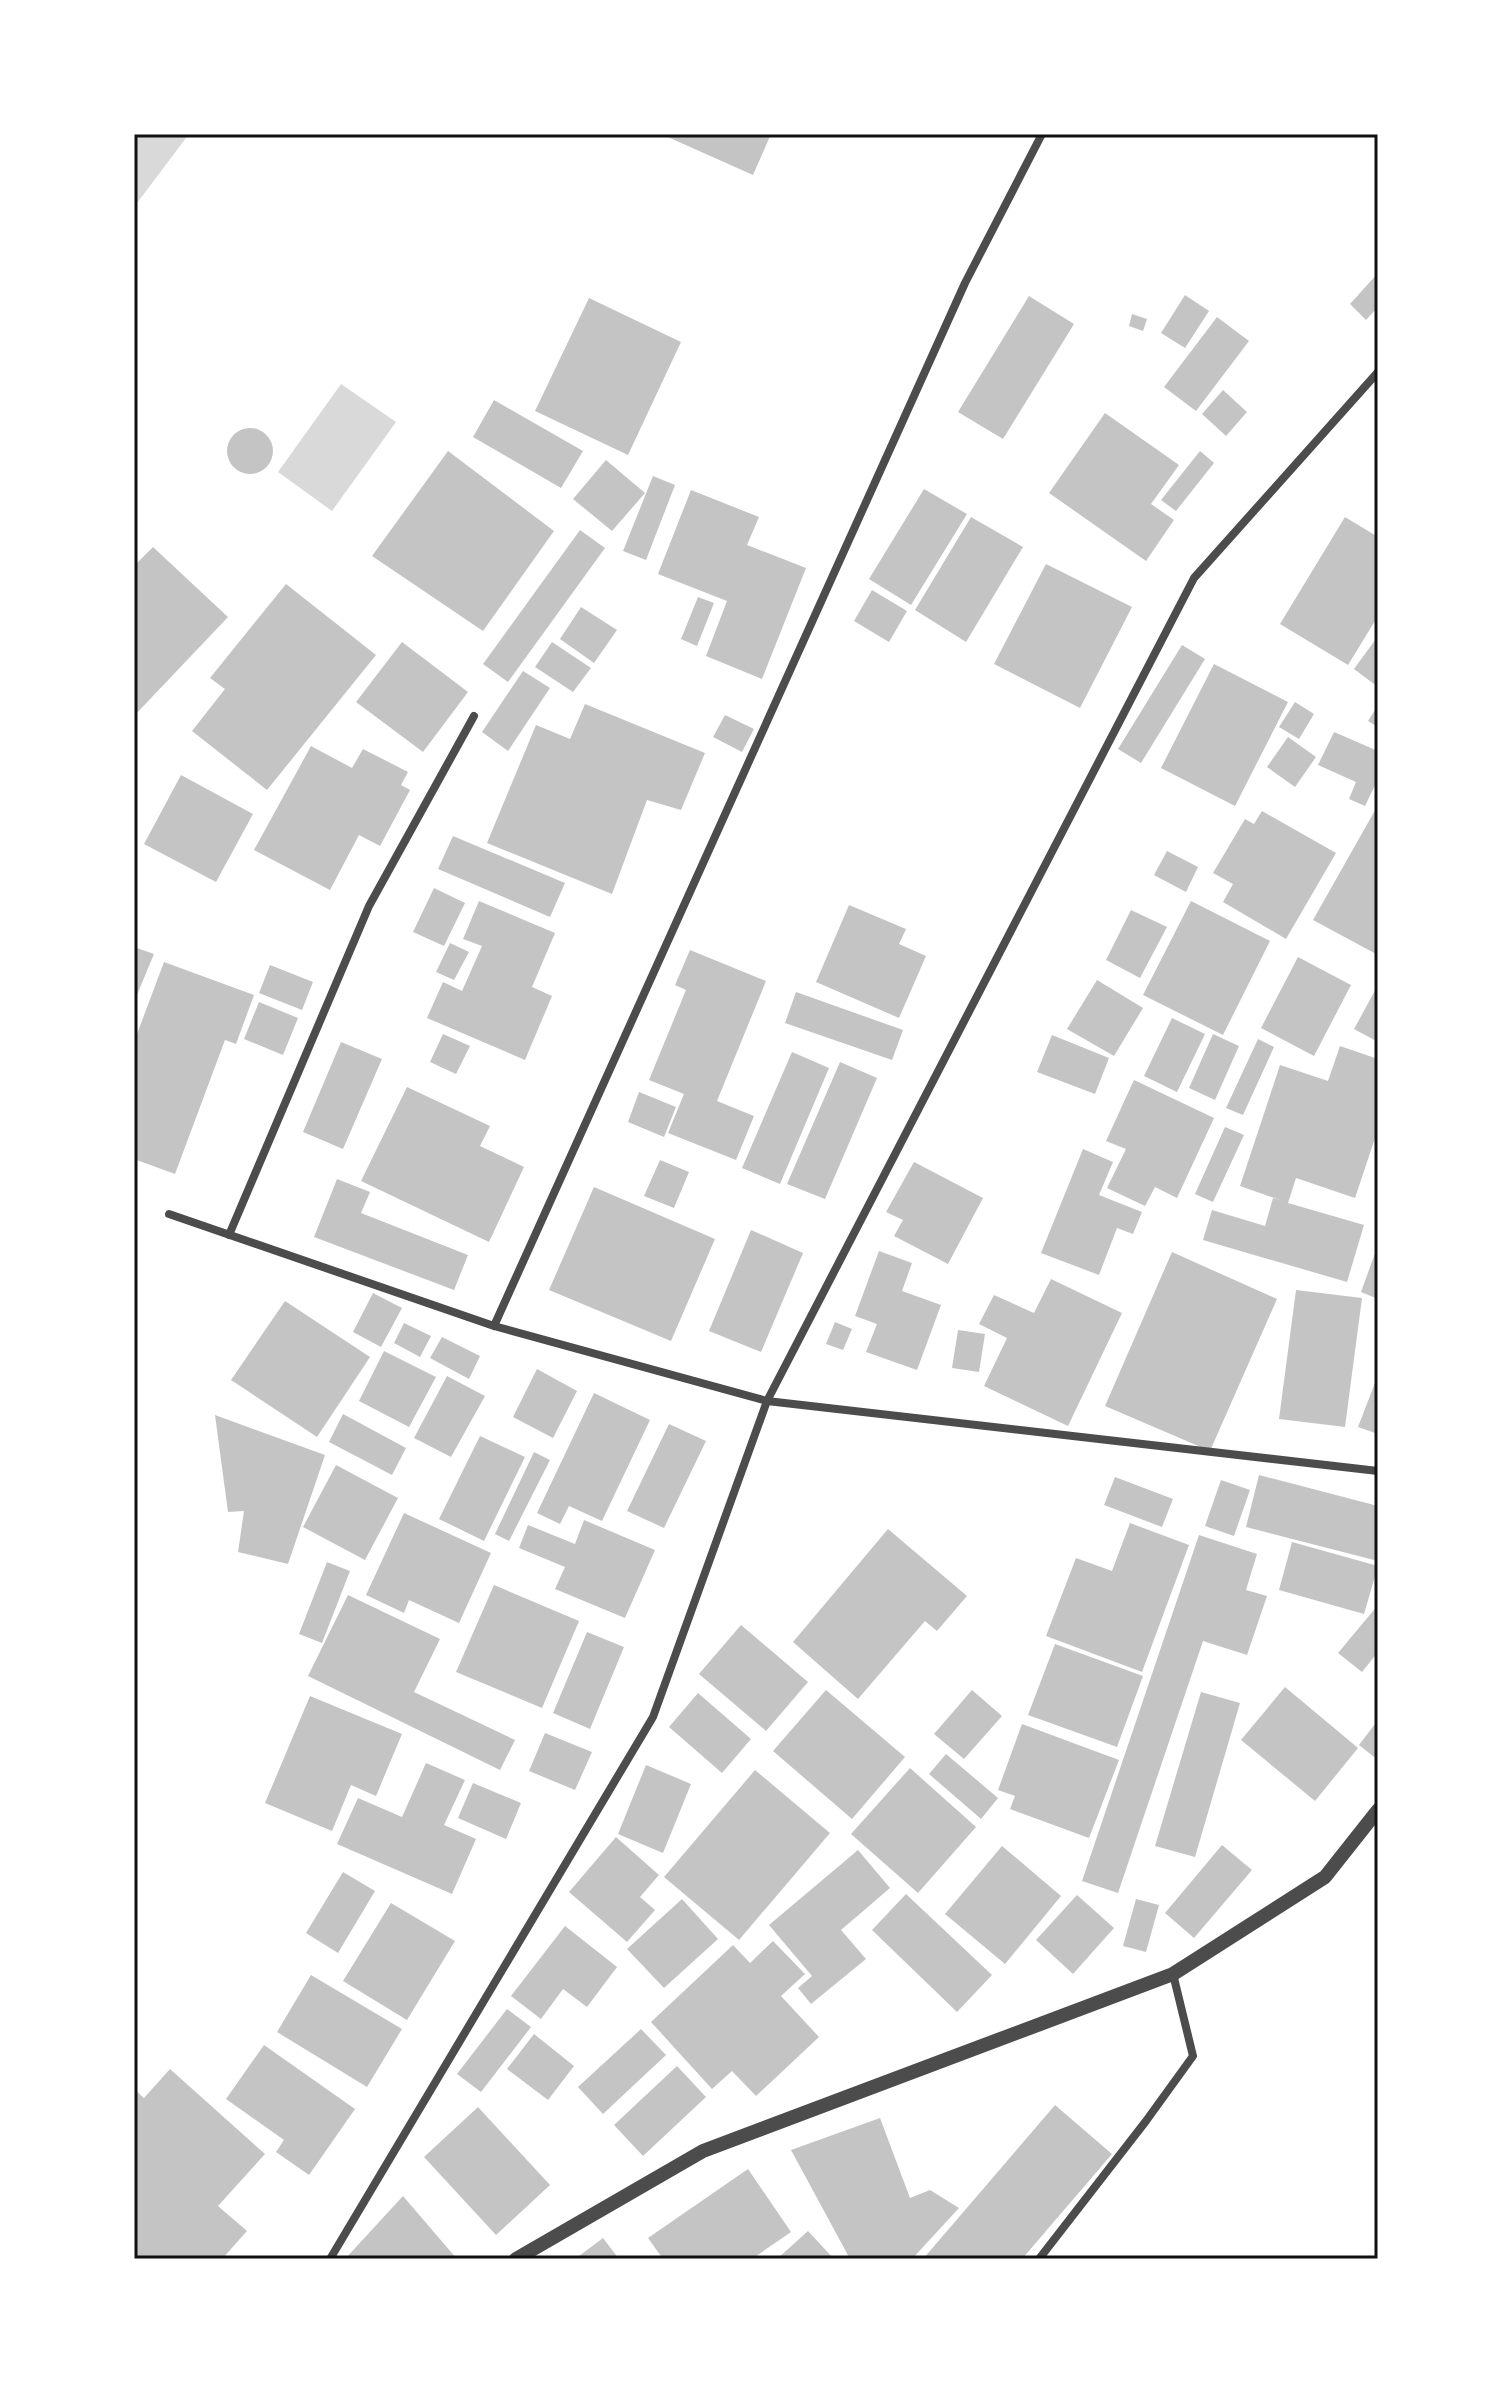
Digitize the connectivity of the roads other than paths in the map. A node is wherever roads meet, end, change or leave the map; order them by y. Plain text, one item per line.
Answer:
1 (1042, 134) edge
2 (1378, 372) edge
3 (474, 716) dead end
4 (169, 1214) dead end
5 (229, 1235) junction
6 (494, 1326) junction
7 (767, 1401) junction
8 (1378, 1471) edge
9 (1378, 1810) edge
10 (1173, 1974) junction
11 (330, 2259) edge
12 (516, 2259) edge
13 (1039, 2259) edge

1 - 6 street
2 - 7 street
3 - 5 street
4 - 5 street
5 - 6 street
6 - 7 street
7 - 8 street
7 - 11 street
9 - 10 street
10 - 12 street
10 - 13 street

